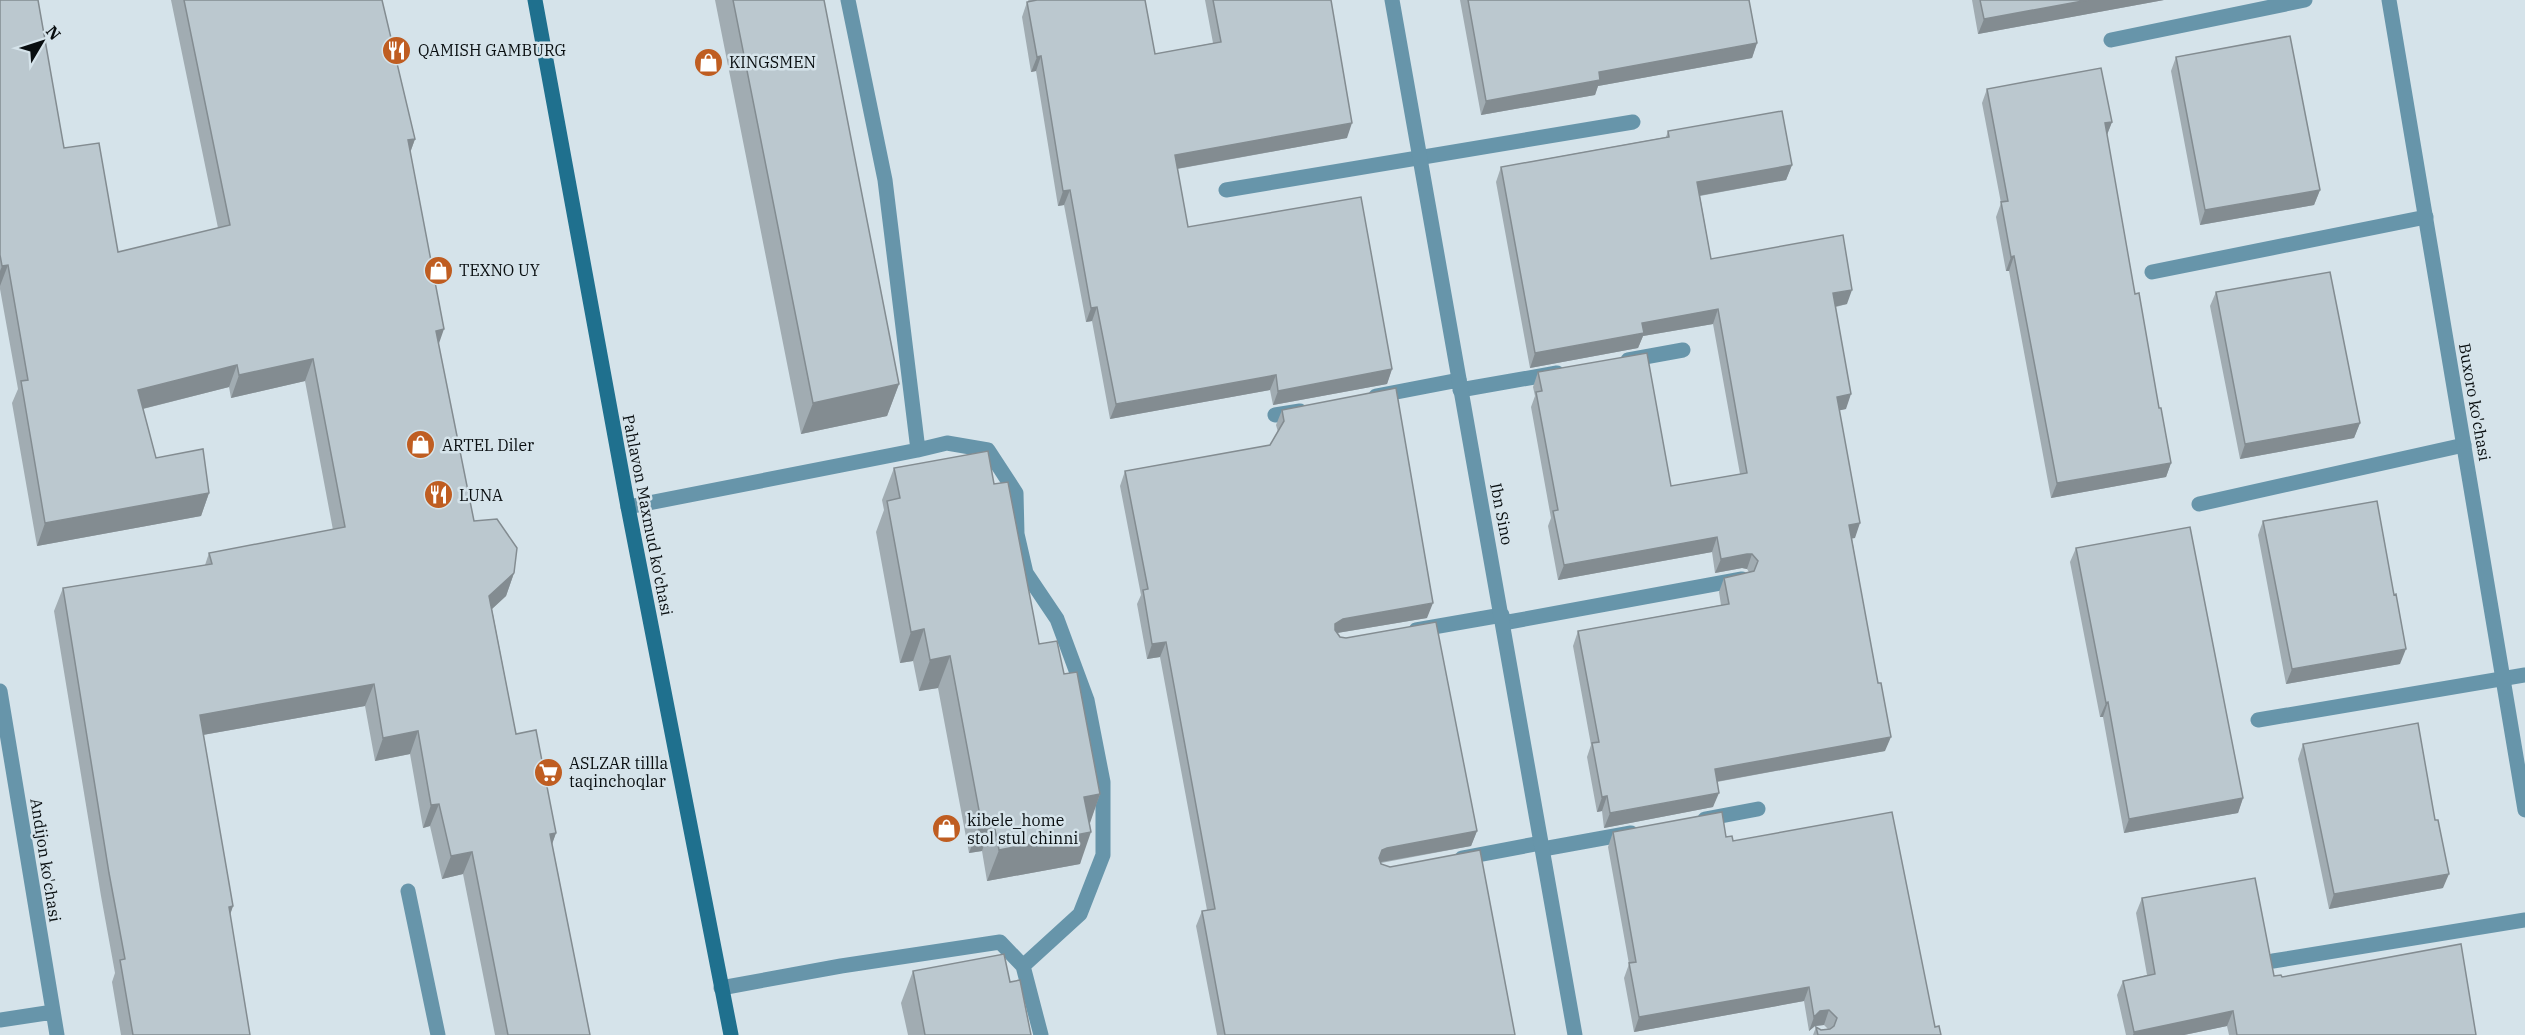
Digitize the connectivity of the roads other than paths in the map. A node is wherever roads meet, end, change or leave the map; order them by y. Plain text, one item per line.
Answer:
1 (535, 0) edge
2 (848, 0) edge
3 (1392, 0) edge
4 (2305, 0) edge
5 (2389, 0) edge
6 (2111, 40) dead end
7 (1633, 122) dead end
8 (1419, 158) junction
9 (1226, 190) dead end
10 (2426, 217) junction
11 (2152, 272) dead end
12 (1683, 350) dead end
13 (1612, 363) edge
14 (1577, 369) edge
15 (1459, 385) junction
16 (1356, 400) edge
17 (1310, 409) edge
18 (1275, 415) dead end
19 (2464, 445) junction
20 (918, 450) junction
21 (2199, 504) dead end
22 (628, 507) junction
23 (1743, 578) edge
24 (1502, 619) junction
25 (1397, 633) edge
26 (2525, 675) edge
27 (2503, 680) junction
28 (0, 691) edge
29 (2258, 720) dead end
30 (1758, 809) dead end
31 (2525, 810) edge
32 (1690, 822) edge
33 (1644, 830) edge
34 (1542, 846) junction
35 (1451, 860) edge
36 (408, 891) dead end
37 (2525, 920) edge
38 (2273, 961) edge
39 (1023, 966) junction
40 (722, 988) junction
41 (53, 1012) junction
42 (0, 1020) edge
43 (57, 1035) edge
44 (438, 1035) edge
45 (731, 1035) edge
46 (1041, 1035) edge
47 (1575, 1035) edge

1 - 22 street, Pahlavon Maxmud ko'chasi
2 - 20 street
3 - 8 street, Ibn Sino
4 - 6 street
5 - 10 street, Buxoro ko'chasi
7 - 8 street
8 - 9 street
8 - 15 street, Ibn Sino
10 - 11 street
10 - 19 street, Buxoro ko'chasi
12 - 13 street
14 - 15 street
15 - 16 street
15 - 24 street, Ibn Sino
17 - 18 street
19 - 21 street
19 - 27 street, Buxoro ko'chasi
20 - 22 street
20 - 39 street
22 - 40 street, Pahlavon Maxmud ko'chasi
23 - 24 street
24 - 25 street
24 - 34 street, Ibn Sino
26 - 27 street
27 - 29 street
27 - 31 street, Buxoro ko'chasi
28 - 41 street, Andijon ko'chasi
30 - 32 street
33 - 34 street
34 - 35 street
34 - 47 street, Ibn Sino
36 - 44 street
37 - 38 street
39 - 40 street
39 - 46 street
40 - 45 street, Pahlavon Maxmud ko'chasi
41 - 42 street
41 - 43 street, Andijon ko'chasi

